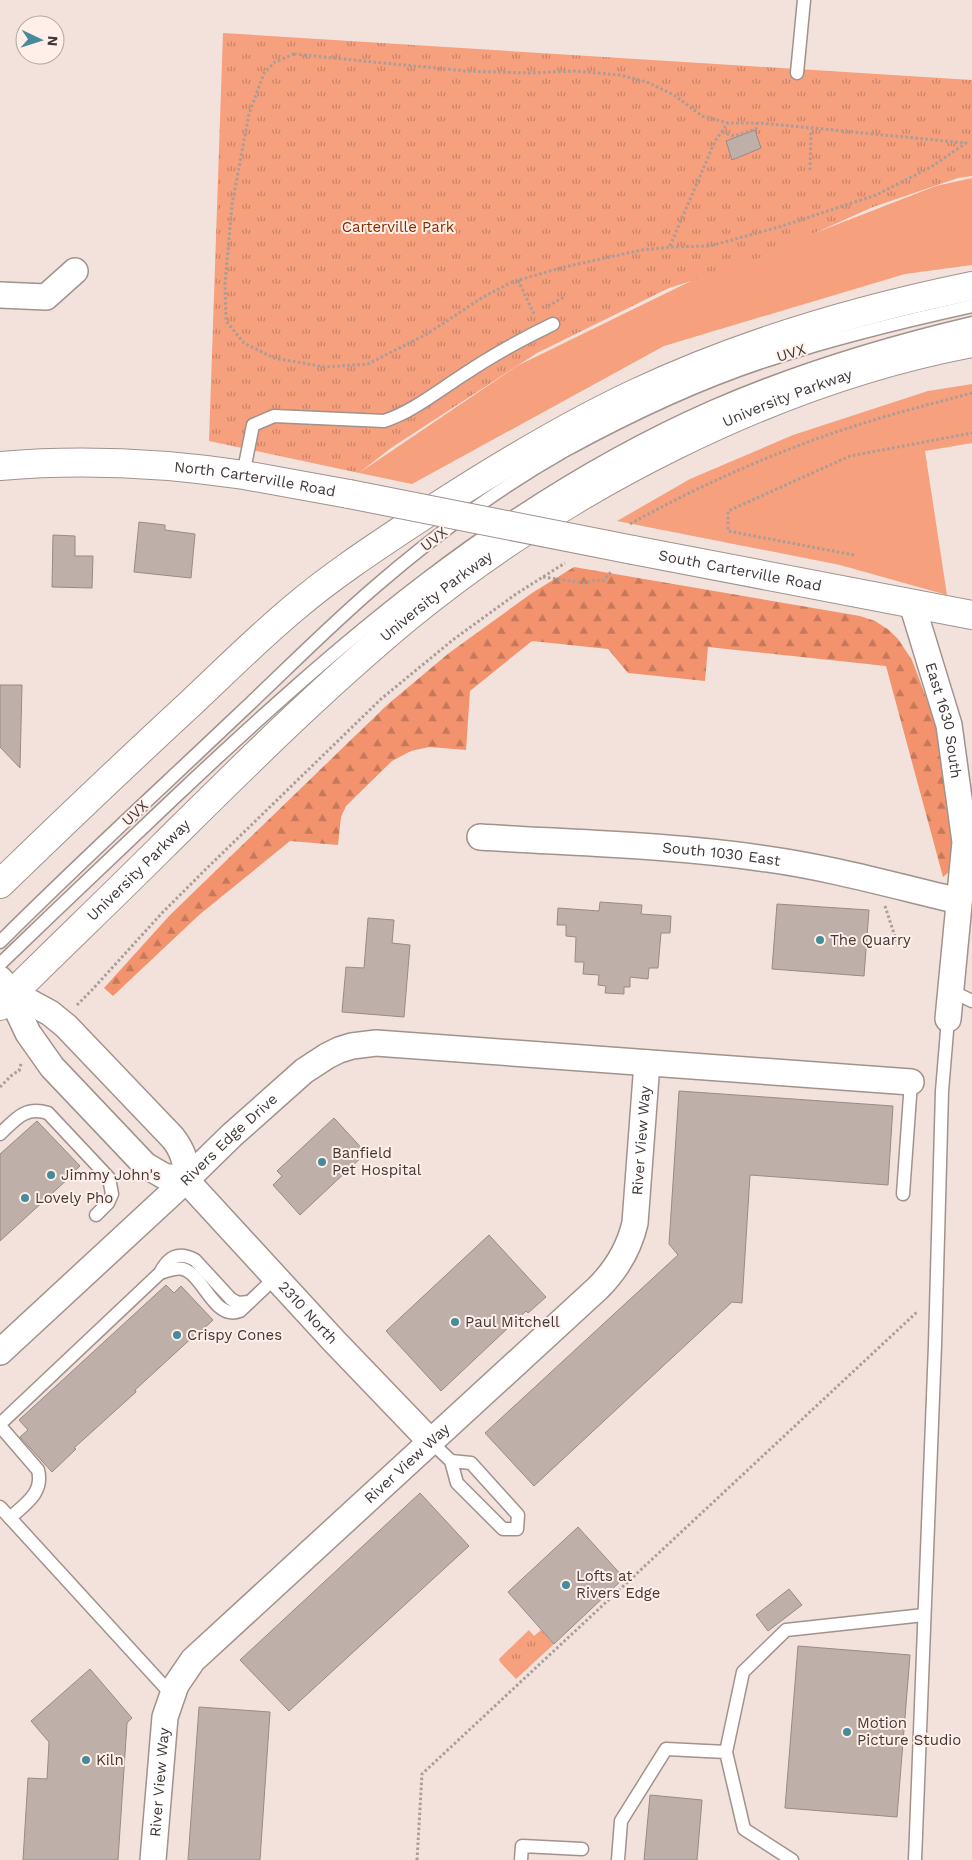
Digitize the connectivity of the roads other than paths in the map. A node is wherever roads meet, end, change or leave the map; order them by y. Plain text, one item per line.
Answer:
1 (804, 0) edge
2 (797, 73) dead end
3 (75, 271) dead end
4 (972, 286) edge
5 (0, 295) edge
6 (972, 306) edge
7 (972, 323) edge
8 (553, 324) dead end
9 (972, 343) edge
10 (0, 466) edge
11 (243, 475) junction
12 (507, 526) joint
13 (912, 604) junction
14 (972, 615) edge
15 (480, 837) dead end
16 (0, 884) edge
17 (959, 901) junction
18 (0, 942) edge
19 (0, 964) edge
20 (4, 993) edge
21 (961, 996) edge
22 (948, 1019) joint
23 (647, 1063) junction
24 (911, 1082) joint
25 (0, 1134) edge
26 (186, 1180) junction
27 (903, 1194) dead end
28 (96, 1215) dead end
29 (276, 1278) junction
30 (0, 1352) edge
31 (0, 1425) edge
32 (431, 1442) junction
33 (451, 1461) junction
34 (0, 1507) edge
35 (10, 1518) junction
36 (924, 1615) junction
37 (172, 1695) junction
38 (726, 1752) junction
39 (582, 1849) dead end
40 (153, 1860) edge
41 (521, 1860) edge
42 (618, 1860) edge
43 (792, 1860) edge
44 (915, 1860) edge

1 - 2 lane
3 - 5 street
4 - 16 main road
6 - 18 lane, UVX
7 - 19 lane
8 - 11 lane
9 - 20 main road, University Parkway
10 - 11 main road, North Carterville Road
11 - 12 main road, North Carterville Road, bridge
12 - 13 main road, South Carterville Road, bridge
13 - 14 main road, South Carterville Road
13 - 17 street, East 1630 South
15 - 17 street, South 1030 East
17 - 21 street, East 1630 South
20 - 26 street
20 - 26 street
21 - 22 street, East 1630 South
22 - 36 lane
23 - 24 street, Rivers Edge Drive
23 - 26 street, Rivers Edge Drive
23 - 32 street, River View Way
24 - 27 lane
25 - 28 lane
26 - 29 street, 2310 North
26 - 30 street, Rivers Edge Drive
29 - 31 lane
29 - 32 street, 2310 North
31 - 35 lane
32 - 33 lane
32 - 37 street, River View Way
33 - 33 lane
34 - 35 lane
35 - 37 lane
36 - 38 lane
36 - 44 lane
37 - 40 street, River View Way
38 - 42 lane
38 - 43 lane
39 - 41 lane

